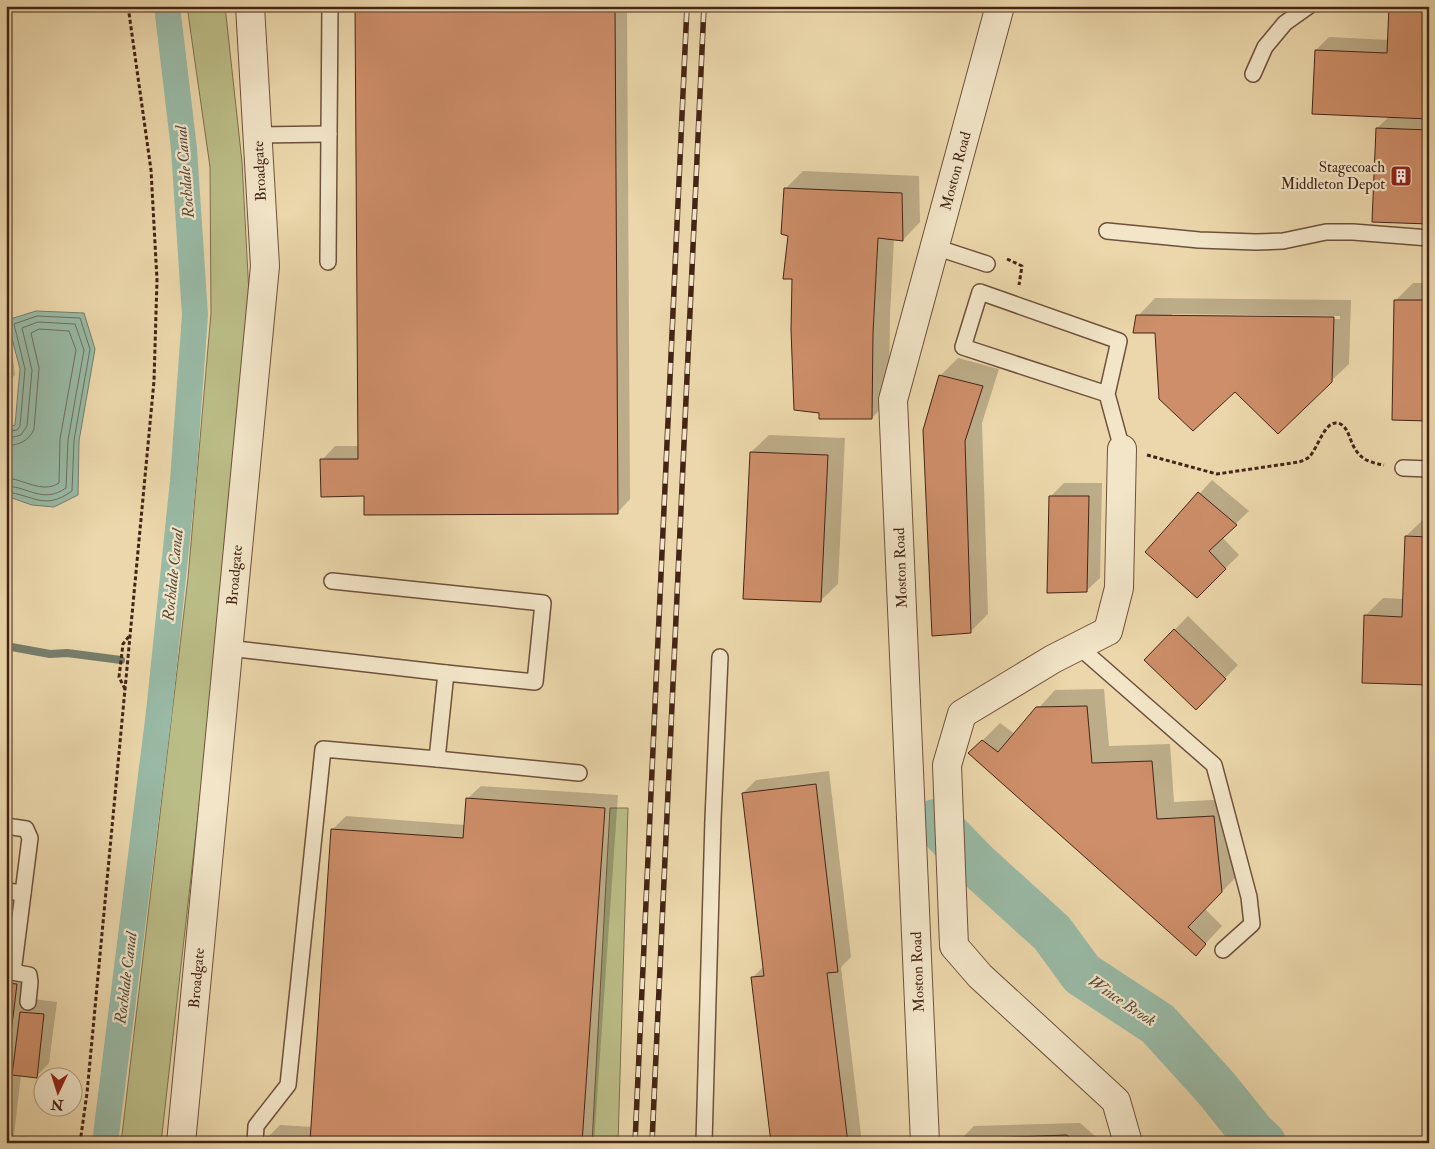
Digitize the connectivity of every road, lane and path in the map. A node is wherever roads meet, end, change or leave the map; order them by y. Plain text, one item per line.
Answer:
1 (128, 6) edge
2 (250, 6) edge
3 (330, 6) edge
4 (1000, 6) edge
5 (1309, 6) edge
6 (1253, 74) dead end
7 (258, 134) junction
8 (329, 134) junction
9 (1107, 231) dead end
10 (1429, 238) edge
11 (935, 247) junction
12 (328, 262) dead end
13 (988, 264) joint
14 (1014, 305) junction
15 (1107, 394) junction
16 (1122, 449) junction
17 (1403, 468) joint
18 (1429, 469) edge
19 (332, 581) dead end
20 (131, 634) junction
21 (1078, 646) junction
22 (228, 648) junction
23 (720, 657) dead end
24 (446, 673) junction
25 (125, 690) junction
26 (437, 759) junction
27 (579, 773) dead end
28 (6, 826) edge
29 (6, 891) edge
30 (23, 893) junction
31 (1223, 950) dead end
32 (10, 971) edge
33 (28, 1002) dead end
34 (80, 1143) edge
35 (181, 1143) edge
36 (255, 1143) edge
37 (704, 1143) edge
38 (925, 1143) edge
39 (1128, 1143) edge

1 - 20 path
2 - 7 street, Broadgate
3 - 8 lane
4 - 11 street, Moston Road
5 - 6 lane
7 - 8 lane
7 - 22 street, Broadgate
8 - 12 lane
9 - 10 lane
11 - 13 lane
11 - 38 street, Moston Road
13 - 14 path
14 - 15 lane
14 - 15 lane
15 - 16 lane
16 - 17 path
16 - 21 street
17 - 18 lane
19 - 24 lane
20 - 25 path
20 - 25 path
21 - 31 lane
21 - 39 street
22 - 24 lane
22 - 35 street, Broadgate
23 - 37 lane
24 - 26 lane
25 - 34 path
26 - 27 lane
26 - 36 lane
28 - 30 lane
29 - 30 lane
30 - 32 lane
32 - 33 lane

